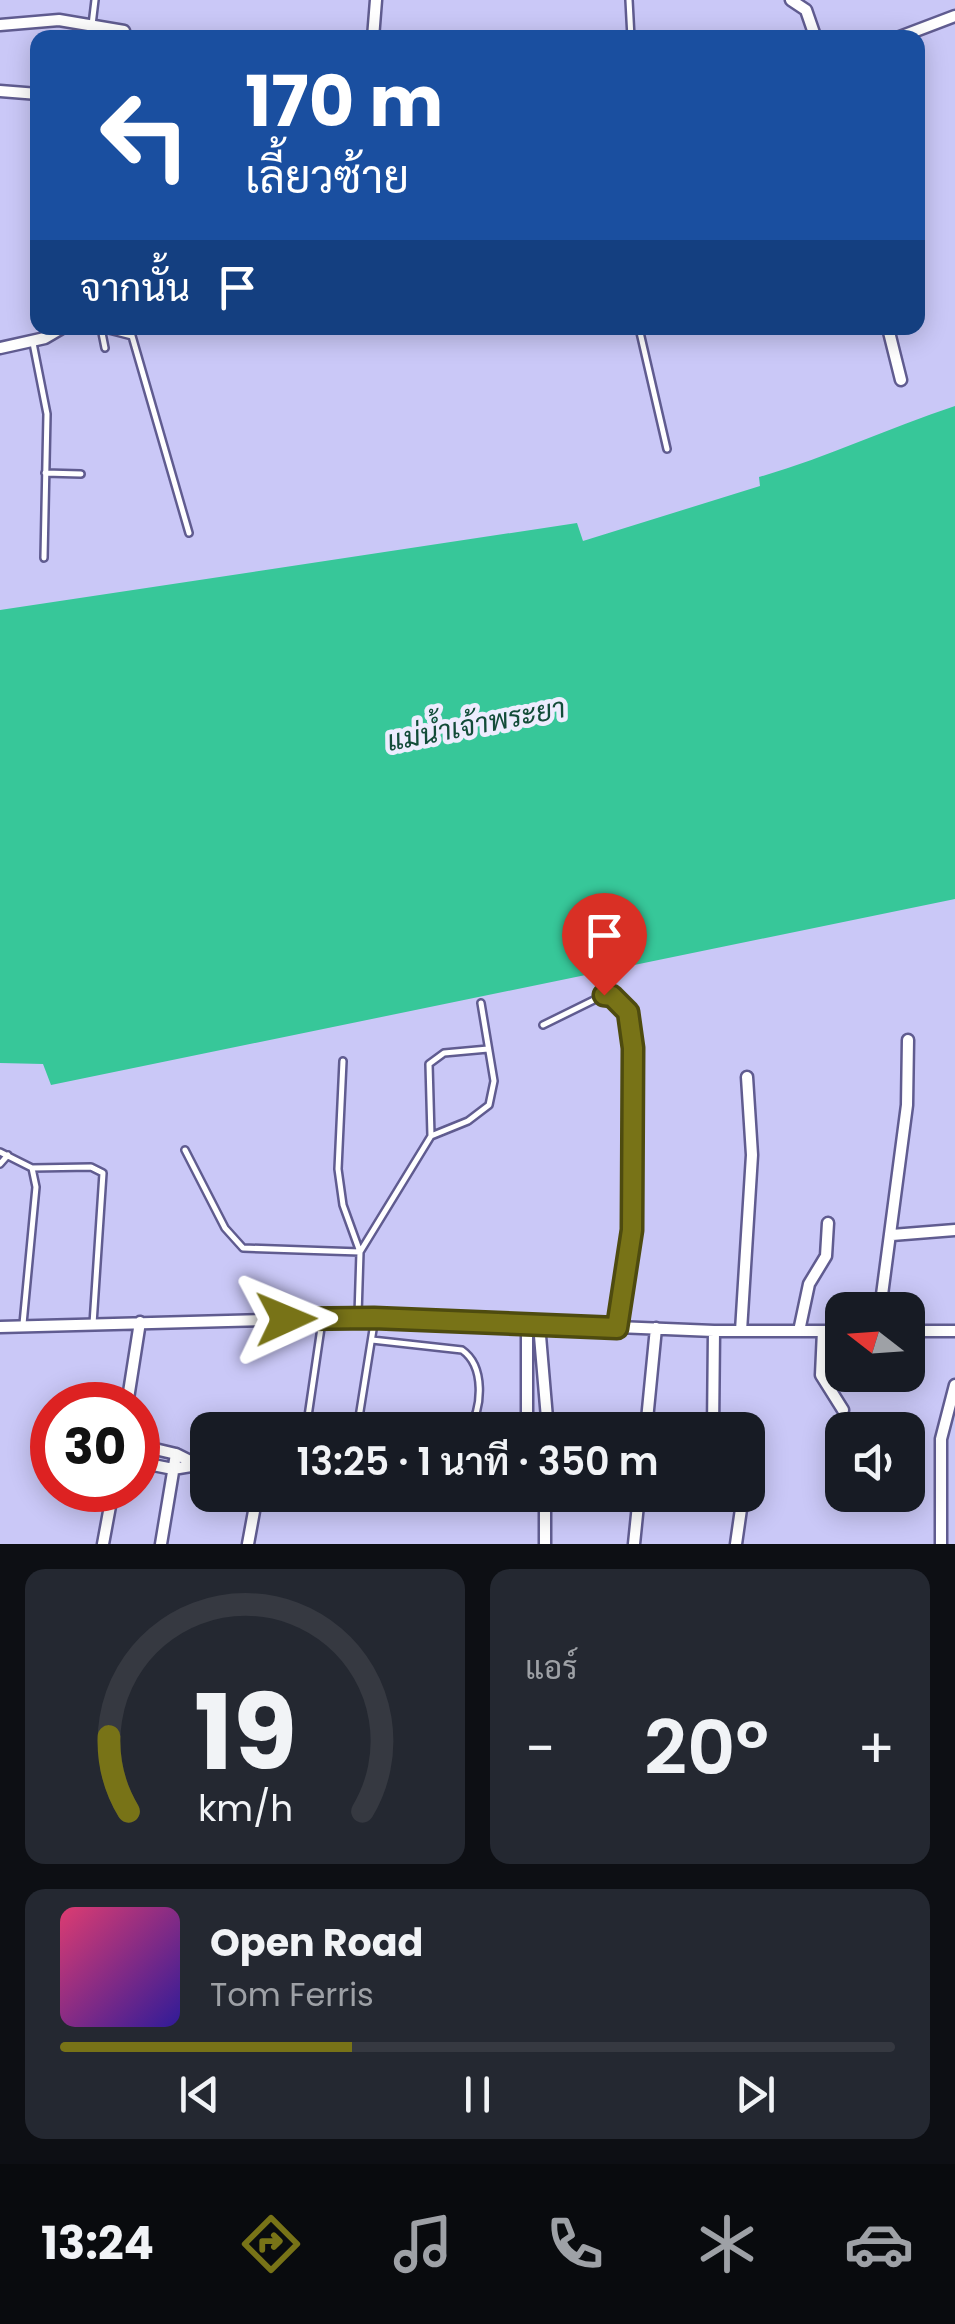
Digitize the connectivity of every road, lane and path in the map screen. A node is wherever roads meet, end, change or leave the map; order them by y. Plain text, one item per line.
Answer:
1 (95, 0) edge
2 (376, 0) edge
3 (629, 0) edge
4 (790, 0) edge
5 (955, 16) edge
6 (0, 25) edge
7 (92, 25) junction
8 (119, 30) edge
9 (374, 30) edge
10 (631, 30) edge
11 (813, 30) edge
12 (919, 30) edge
13 (0, 91) edge
14 (30, 93) edge
15 (48, 335) edge
16 (102, 335) edge
17 (128, 335) edge
18 (641, 335) edge
19 (890, 335) edge
20 (33, 342) junction
21 (0, 348) edge
22 (105, 348) dead end
23 (901, 380) dead end
24 (667, 449) dead end
25 (45, 473) junction
26 (80, 474) dead end
27 (189, 533) dead end
28 (44, 558) dead end
29 (481, 1003) dead end
30 (543, 1025) dead end
31 (908, 1040) dead end
32 (488, 1049) junction
33 (343, 1062) dead end
34 (747, 1077) dead end
35 (430, 1136) junction
36 (185, 1150) dead end
37 (4, 1154) edge
38 (0, 1164) edge
39 (32, 1168) junction
40 (828, 1223) dead end
41 (955, 1230) edge
42 (892, 1235) junction
43 (360, 1252) junction
44 (883, 1292) edge
45 (322, 1318) junction
46 (358, 1318) junction
47 (374, 1318) junction
48 (140, 1322) junction
49 (94, 1324) junction
50 (526, 1324) junction
51 (539, 1324) junction
52 (23, 1327) junction
53 (0, 1328) edge
54 (617, 1328) junction
55 (656, 1328) junction
56 (714, 1331) junction
57 (740, 1331) junction
58 (799, 1331) junction
59 (822, 1331) joint
60 (925, 1331) edge
61 (955, 1331) edge
62 (372, 1340) junction
63 (131, 1382) edge
64 (955, 1385) edge
65 (842, 1410) dead end
66 (309, 1412) edge
67 (360, 1412) edge
68 (475, 1412) edge
69 (527, 1412) edge
70 (546, 1412) edge
71 (648, 1412) edge
72 (713, 1412) edge
73 (160, 1451) edge
74 (176, 1454) junction
75 (190, 1464) edge
76 (190, 1466) edge
77 (160, 1467) edge
78 (173, 1470) junction
79 (109, 1512) edge
80 (254, 1512) edge
81 (545, 1512) edge
82 (637, 1512) edge
83 (741, 1512) edge
84 (102, 1544) edge
85 (162, 1544) edge
86 (248, 1544) edge
87 (545, 1544) edge
88 (634, 1544) edge
89 (736, 1544) edge
90 (941, 1544) edge

1 - 7 lane
2 - 9 street
3 - 10 lane
4 - 11 street
5 - 12 street
6 - 7 street
7 - 8 street
13 - 14 street
15 - 20 street
16 - 22 lane
17 - 27 lane
18 - 24 lane
19 - 23 street
20 - 21 street
20 - 25 lane
25 - 26 lane
25 - 28 lane
29 - 32 lane
30 - 54 lane
31 - 42 street
32 - 35 lane
32 - 35 lane
33 - 43 lane
34 - 57 street
35 - 43 lane
36 - 43 lane
37 - 38 lane
37 - 39 lane
39 - 49 lane
39 - 52 lane
40 - 58 street
41 - 42 street
42 - 44 street
43 - 46 lane
45 - 46 street
45 - 48 street
45 - 66 lane
46 - 47 street
47 - 50 street
47 - 62 lane
48 - 49 street
48 - 63 street
49 - 52 street
50 - 51 street
50 - 69 street
51 - 54 street
51 - 70 street
52 - 53 street
54 - 55 street
55 - 56 street
55 - 71 street
56 - 57 street
56 - 72 street
57 - 58 street
58 - 59 street
59 - 65 street
60 - 61 street
62 - 67 lane
62 - 68 lane
64 - 90 street
73 - 74 street
74 - 75 street
74 - 78 street
76 - 78 street
77 - 78 street
78 - 85 street
79 - 84 street
80 - 86 street
81 - 87 street
82 - 88 street
83 - 89 street

